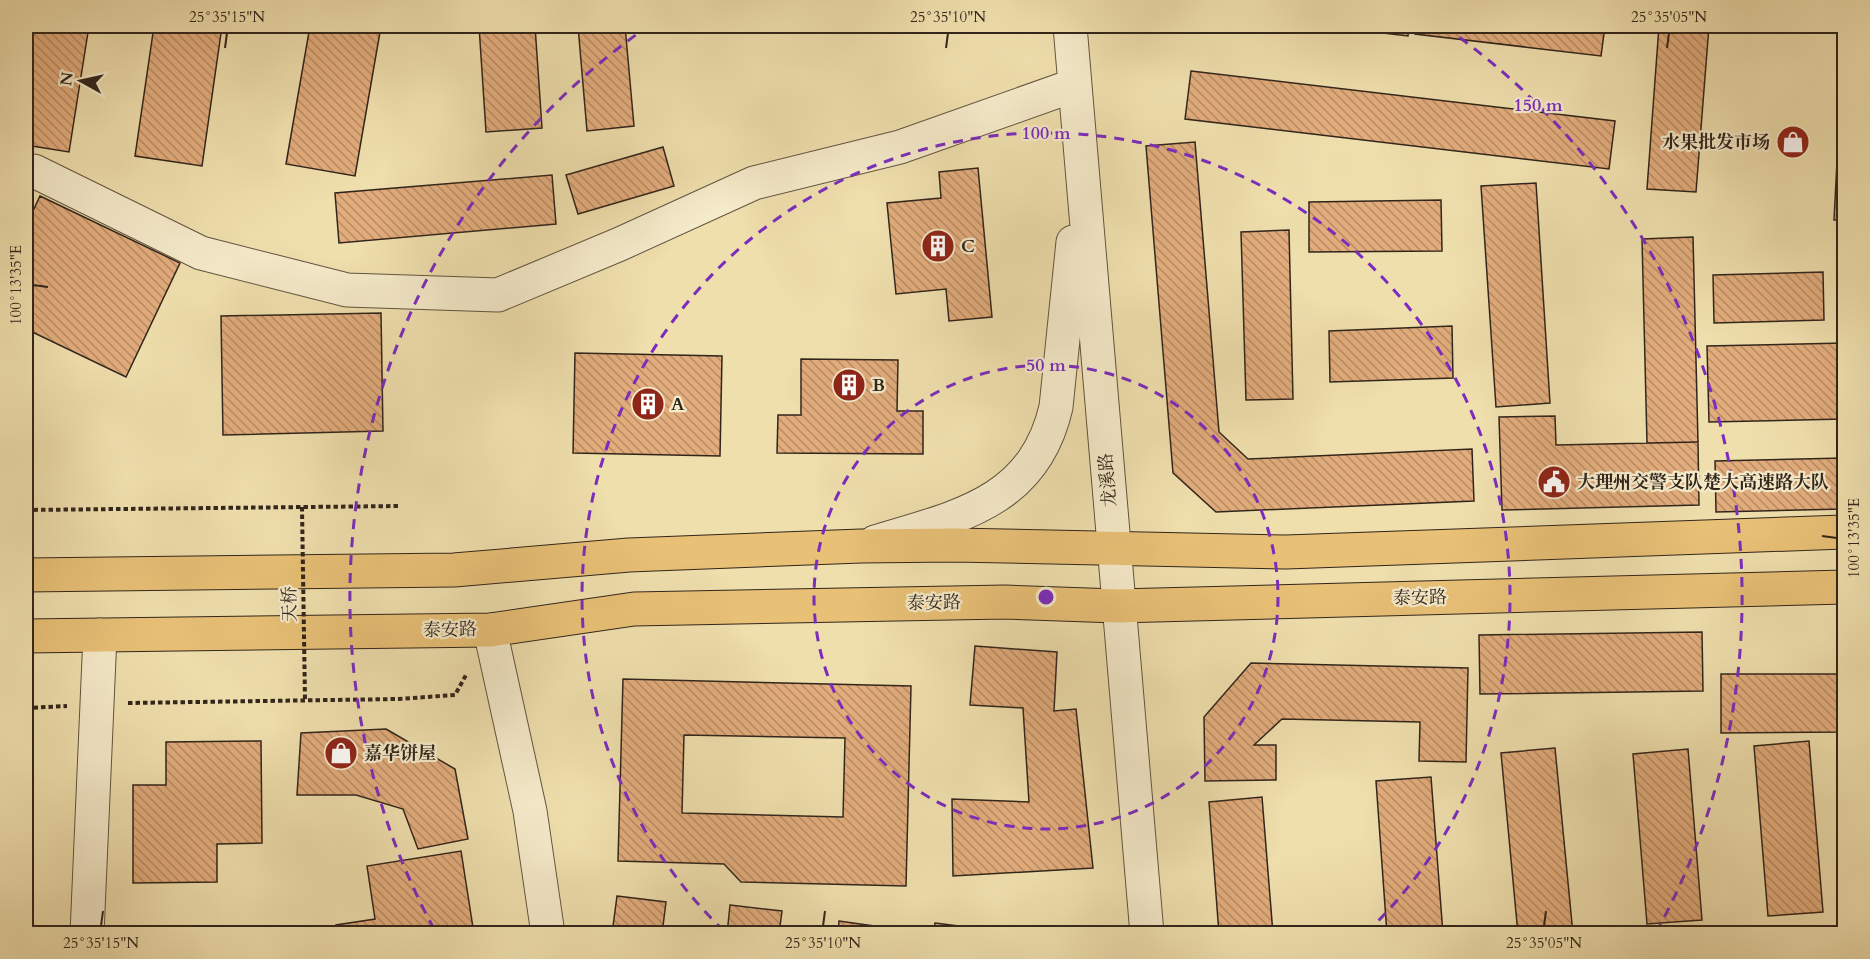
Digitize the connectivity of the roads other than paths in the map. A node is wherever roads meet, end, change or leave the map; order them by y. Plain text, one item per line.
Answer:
1 (1070, 26) edge
2 (1075, 85) junction
3 (26, 171) edge
4 (1082, 172) junction
5 (1845, 532) edge
6 (861, 546) junction
7 (1114, 550) junction
8 (26, 575) edge
9 (1845, 587) edge
10 (1117, 606) junction
11 (490, 630) junction
12 (100, 635) junction
13 (26, 636) edge
14 (87, 933) edge
15 (549, 933) edge
16 (1147, 933) edge

1 - 2 street, 龙溪路
2 - 3 street
2 - 4 street, 龙溪路
4 - 6 street
4 - 7 street, 龙溪路
5 - 7 main road
6 - 7 main road
6 - 8 main road
7 - 10 street, 龙溪路
9 - 10 main road, 泰安路
10 - 11 main road, 泰安路
10 - 16 street, 龙溪路
11 - 12 main road, 泰安路
11 - 15 street
12 - 13 main road, 泰安路
12 - 14 street

